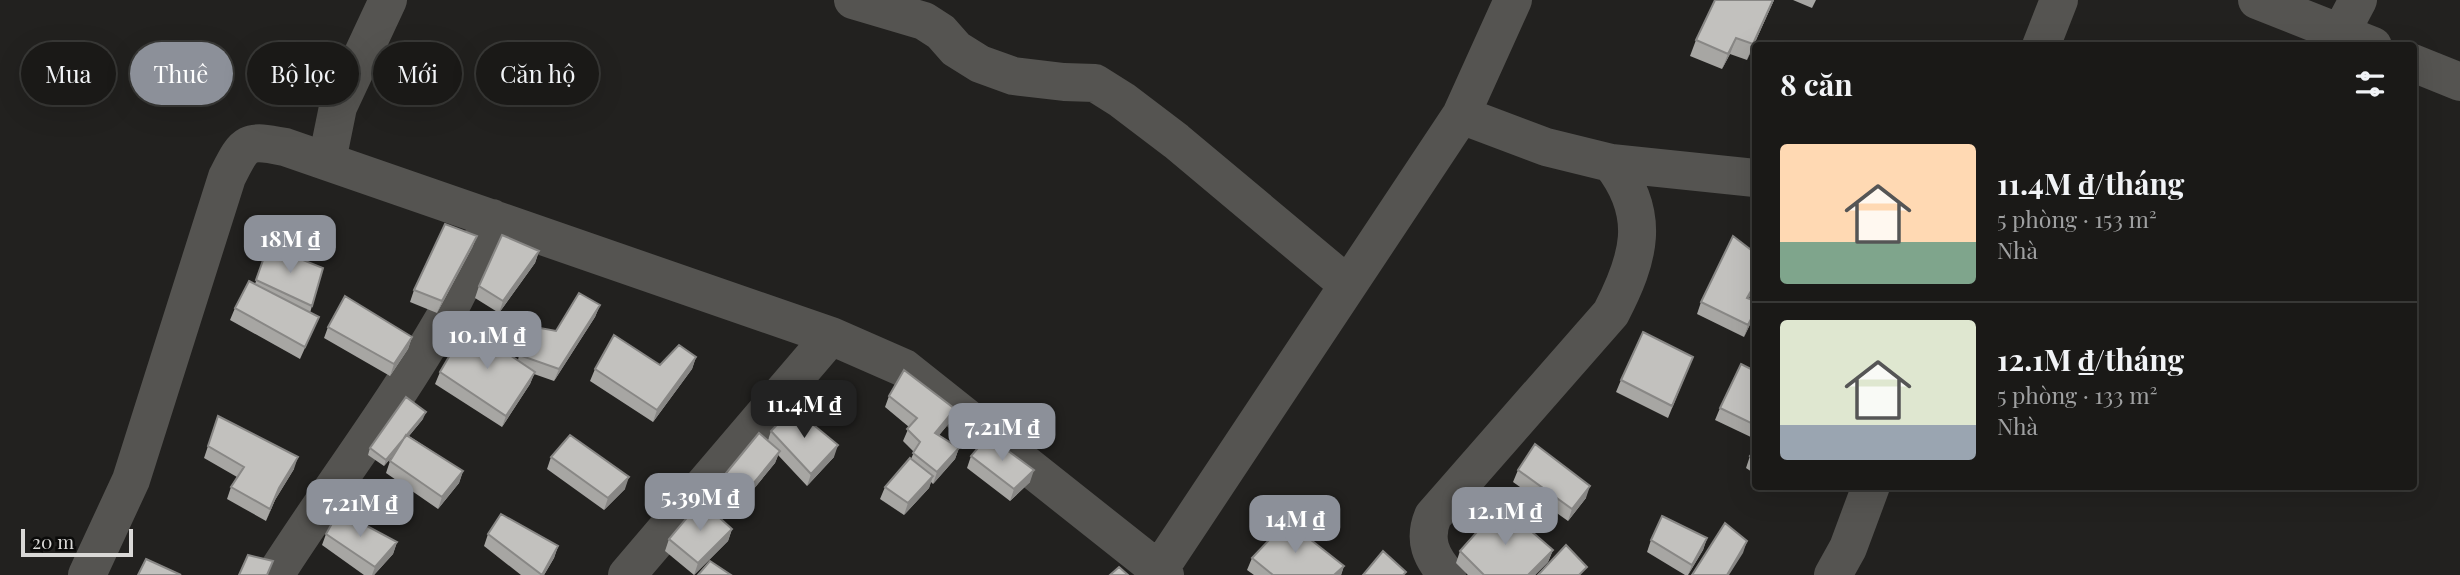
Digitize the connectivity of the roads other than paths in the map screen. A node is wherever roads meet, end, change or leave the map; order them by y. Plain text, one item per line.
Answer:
1 (388, 0) edge
2 (853, 0) edge
3 (1513, 0) edge
4 (2059, 0) edge
5 (2257, 0) edge
6 (2357, 26) edge
7 (2043, 42) edge
8 (2417, 65) edge
9 (2460, 82) edge
10 (1461, 115) junction
11 (327, 161) junction
12 (1611, 163) junction
13 (1752, 178) edge
14 (492, 218) junction
15 (1348, 285) junction
16 (831, 336) junction
17 (1870, 490) edge
18 (1162, 573) edge
19 (88, 575) edge
20 (275, 575) edge
21 (627, 575) edge
22 (1447, 575) edge
23 (1833, 575) edge

1 - 11 street
2 - 15 street
3 - 10 street
4 - 7 street
5 - 6 street
8 - 9 street
10 - 12 street
10 - 15 street
11 - 14 street
11 - 19 street
12 - 13 street
12 - 22 street
14 - 16 street
14 - 20 street
15 - 18 street
16 - 18 street
16 - 21 street
17 - 23 street

